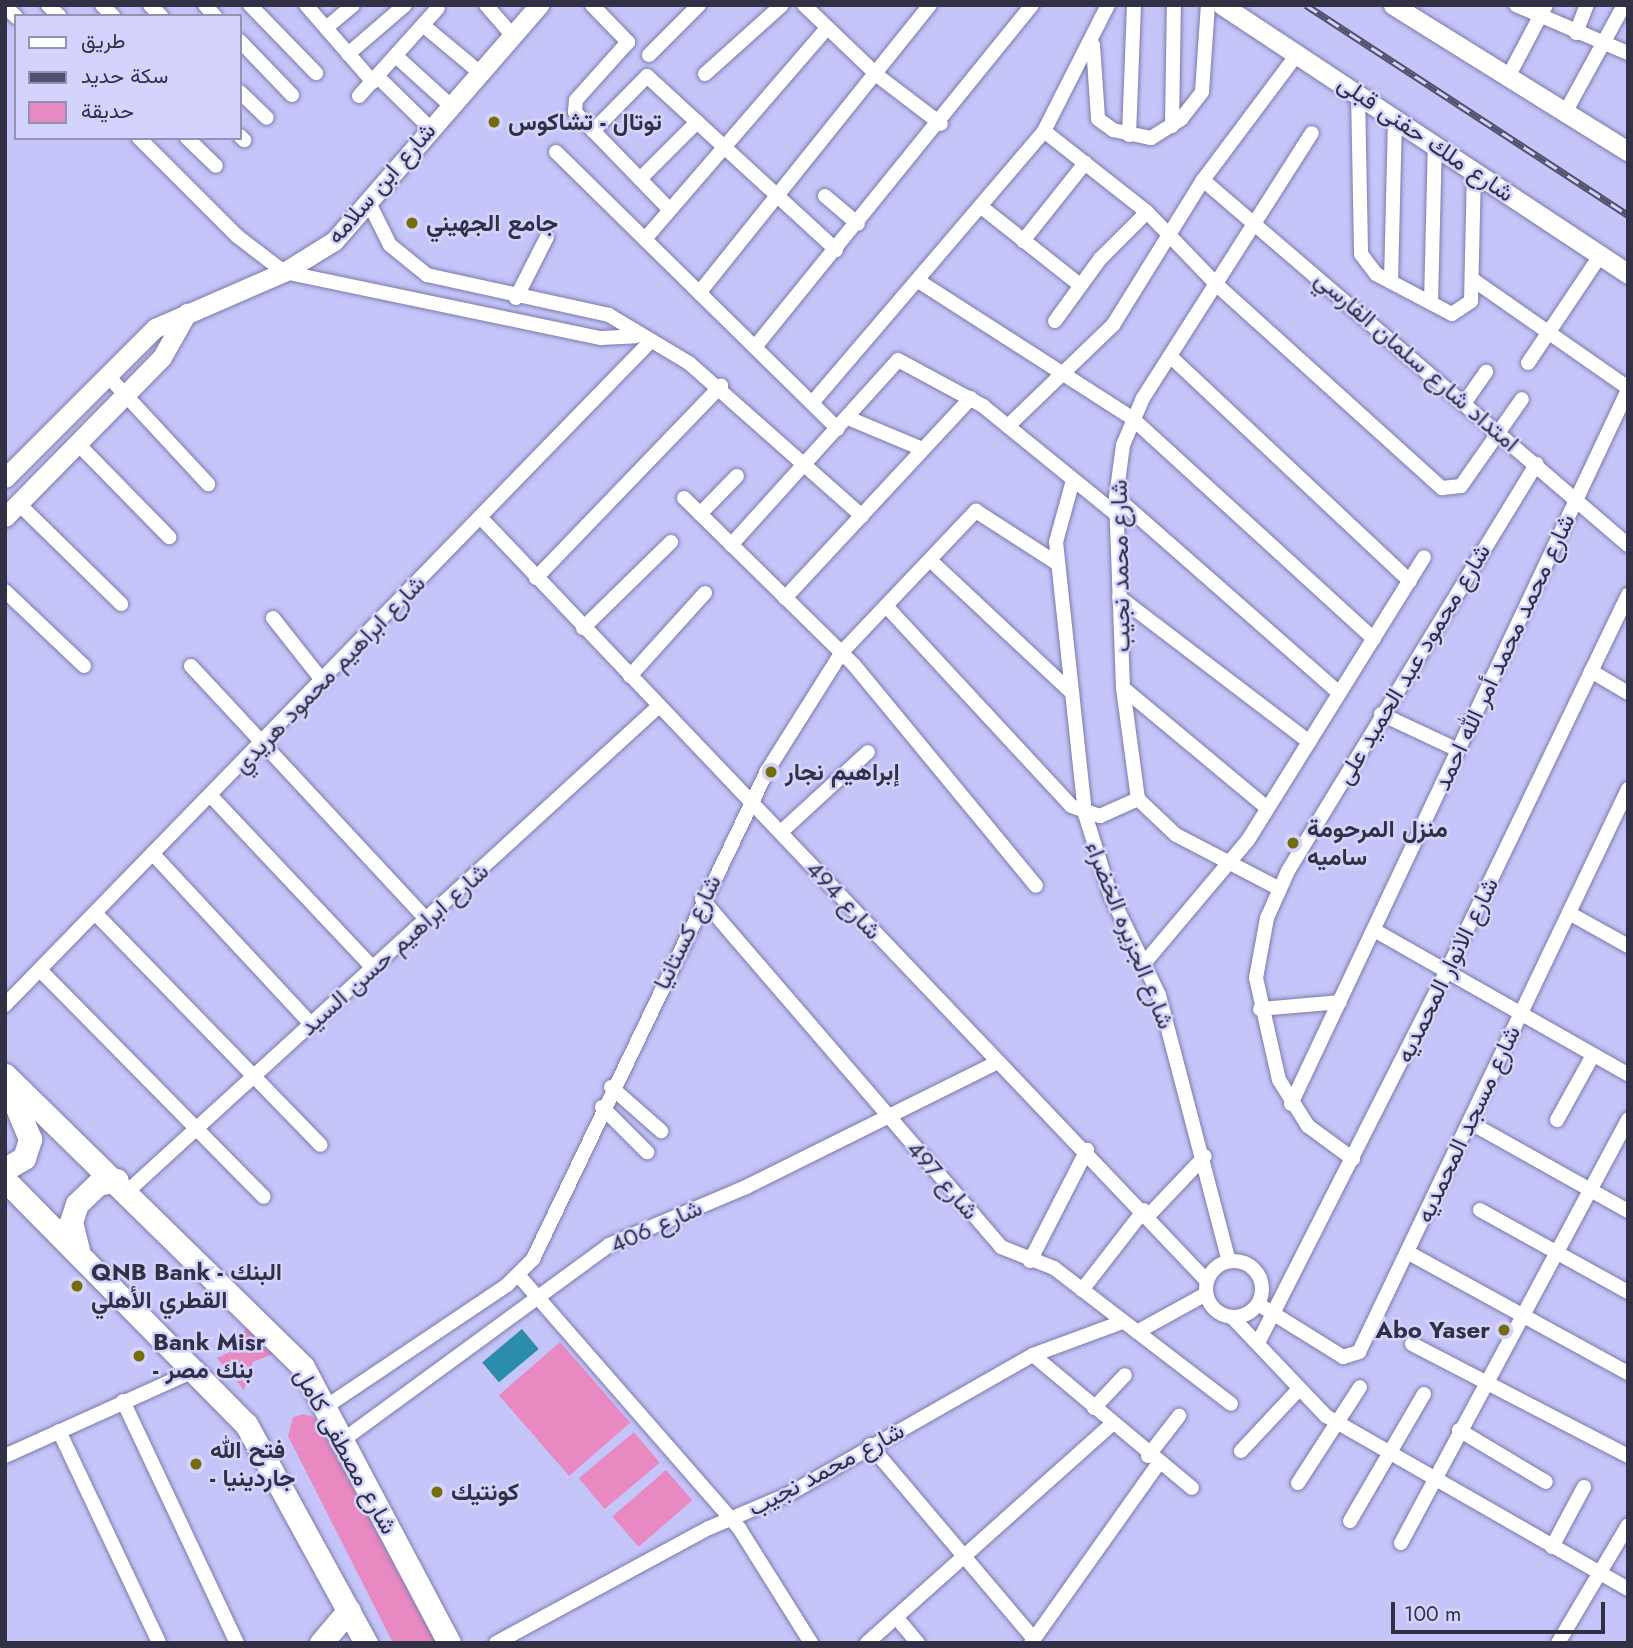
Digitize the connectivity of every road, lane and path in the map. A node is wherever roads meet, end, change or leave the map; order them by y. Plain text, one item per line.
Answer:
1 (250, 5) edge
2 (306, 5) edge
3 (353, 5) edge
4 (405, 5) edge
5 (486, 5) edge
6 (539, 5) edge
7 (592, 5) edge
8 (782, 5) edge
9 (804, 5) edge
10 (930, 5) edge
11 (1032, 5) edge
12 (1108, 5) edge
13 (1134, 5) edge
14 (1174, 5) edge
15 (1208, 5) edge
16 (1222, 5) edge
17 (1393, 5) edge
18 (1516, 5) edge
19 (1587, 5) edge
20 (692, 7) edge
21 (438, 8) dead end
22 (1624, 9) edge
23 (819, 11) edge
24 (1412, 11) edge
25 (1543, 12) edge
26 (424, 26) junction
27 (326, 28) junction
28 (827, 28) junction
29 (1093, 33) junction
30 (1576, 33) junction
31 (512, 35) junction
32 (242, 43) edge
33 (1606, 45) junction
34 (1298, 53) junction
35 (1628, 53) edge
36 (348, 54) junction
37 (649, 55) dead end
38 (397, 57) junction
39 (479, 72) junction
40 (316, 73) dead end
41 (705, 74) dead end
42 (878, 76) junction
43 (376, 79) junction
44 (1507, 79) junction
45 (1358, 93) junction
46 (242, 94) edge
47 (292, 94) dead end
48 (359, 96) dead end
49 (450, 105) junction
50 (1566, 111) junction
51 (1395, 117) junction
52 (267, 118) dead end
53 (696, 121) junction
54 (940, 124) junction
55 (1172, 126) junction
56 (429, 127) junction
57 (593, 131) junction
58 (1044, 131) junction
59 (1312, 133) dead end
60 (1129, 135) junction
61 (141, 140) edge
62 (189, 140) edge
63 (1435, 143) junction
64 (725, 148) junction
65 (1628, 151) edge
66 (556, 152) dead end
67 (1085, 163) junction
68 (216, 166) dead end
69 (1474, 169) junction
70 (640, 179) junction
71 (1203, 180) junction
72 (825, 196) dead end
73 (778, 197) junction
74 (369, 203) junction
75 (984, 209) junction
76 (670, 210) junction
77 (1147, 212) junction
78 (1258, 223) junction
79 (858, 224) junction
80 (1169, 236) junction
81 (547, 237) dead end
82 (645, 239) junction
83 (1023, 241) junction
84 (836, 250) junction
85 (1600, 256) junction
86 (284, 272) junction
87 (1628, 274) edge
88 (1472, 279) junction
89 (920, 282) junction
90 (1391, 282) junction
91 (1080, 285) junction
92 (1217, 285) junction
93 (699, 293) junction
94 (516, 298) junction
95 (1431, 303) junction
96 (187, 313) junction
97 (1055, 321) dead end
98 (1547, 333) junction
99 (636, 336) junction
100 (650, 342) junction
101 (755, 347) junction
102 (1170, 356) junction
103 (1528, 363) dead end
104 (1486, 372) dead end
105 (107, 375) junction
106 (1066, 376) junction
107 (721, 386) junction
108 (1628, 389) edge
109 (125, 394) junction
110 (971, 398) junction
111 (1522, 398) dead end
112 (1465, 402) junction
113 (811, 403) junction
114 (1133, 419) junction
115 (843, 423) junction
116 (1008, 426) junction
117 (1499, 431) junction
118 (77, 443) junction
119 (922, 449) junction
120 (808, 464) junction
121 (1536, 464) junction
122 (737, 476) dead end
123 (5, 478) edge
124 (1073, 480) junction
125 (208, 484) dead end
126 (1116, 496) junction
127 (684, 498) dead end
128 (1575, 500) junction
129 (12, 510) edge
130 (700, 514) junction
131 (1116, 514) junction
132 (862, 516) junction
133 (482, 519) junction
134 (169, 537) dead end
135 (671, 542) dead end
136 (732, 545) junction
137 (1628, 545) edge
138 (1424, 557) dead end
139 (930, 560) junction
140 (1059, 564) junction
141 (536, 578) junction
142 (1410, 580) junction
143 (5, 591) edge
144 (705, 593) dead end
145 (1628, 594) edge
146 (1119, 597) junction
147 (785, 598) junction
148 (121, 604) dead end
149 (887, 607) junction
150 (272, 618) dead end
151 (583, 628) junction
152 (1374, 639) junction
153 (842, 652) junction
154 (84, 666) dead end
155 (191, 666) dead end
156 (1591, 671) junction
157 (630, 676) junction
158 (322, 680) junction
159 (1123, 688) junction
160 (1072, 692) junction
161 (1339, 693) junction
162 (1628, 693) edge
163 (659, 706) junction
164 (1381, 714) junction
165 (1309, 741) junction
166 (261, 742) junction
167 (1458, 750) junction
168 (868, 752) dead end
169 (1628, 789) edge
170 (210, 795) junction
171 (1138, 799) junction
172 (752, 802) junction
173 (1267, 808) junction
174 (1085, 814) junction
175 (781, 832) junction
176 (153, 854) junction
177 (1230, 864) junction
178 (1036, 886) dead end
179 (1278, 888) junction
180 (702, 899) junction
181 (1569, 913) junction
182 (96, 914) junction
183 (426, 919) junction
184 (1374, 930) junction
185 (1628, 946) edge
186 (1146, 961) junction
187 (373, 968) junction
188 (41, 971) junction
189 (1446, 973) junction
190 (1340, 1002) junction
191 (5, 1005) edge
192 (1260, 1009) junction
193 (1520, 1014) junction
194 (311, 1024) junction
195 (1593, 1055) junction
196 (999, 1062) junction
197 (1628, 1074) edge
198 (255, 1076) junction
199 (5, 1077) edge
200 (611, 1087) junction
201 (1291, 1104) junction
202 (602, 1107) junction
203 (888, 1116) junction
204 (1628, 1119) edge
205 (1557, 1120) dead end
206 (1469, 1122) junction
207 (197, 1129) junction
208 (662, 1131) dead end
209 (1623, 1137) edge
210 (321, 1145) dead end
211 (1087, 1150) junction
212 (646, 1152) dead end
213 (1205, 1156) junction
214 (1353, 1159) junction
215 (5, 1169) edge
216 (5, 1181) edge
217 (122, 1186) junction
218 (1588, 1189) junction
219 (264, 1197) dead end
220 (1480, 1210) dead end
221 (1628, 1211) edge
222 (1147, 1212) junction
223 (78, 1250) junction
224 (1555, 1251) junction
225 (1407, 1252) junction
226 (1030, 1261) junction
227 (1229, 1261) junction
228 (519, 1276) junction
229 (1207, 1287) junction
230 (1082, 1290) junction
231 (1628, 1292) edge
232 (535, 1296) junction
233 (1258, 1304) junction
234 (1521, 1313) junction
235 (1274, 1314) junction
236 (1232, 1317) junction
237 (1122, 1322) junction
238 (1137, 1332) junction
239 (1259, 1341) junction
240 (1412, 1344) dead end
241 (1033, 1355) junction
242 (198, 1369) junction
243 (1628, 1373) edge
244 (1125, 1375) dead end
245 (1485, 1381) junction
246 (1360, 1387) dead end
247 (1298, 1390) junction
248 (1424, 1394) dead end
249 (122, 1401) junction
250 (1231, 1404) dead end
251 (327, 1406) junction
252 (1094, 1408) junction
253 (1180, 1416) dead end
254 (1112, 1424) junction
255 (1340, 1426) junction
256 (1459, 1430) junction
257 (59, 1431) junction
258 (343, 1440) junction
259 (870, 1445) junction
260 (1241, 1451) dead end
261 (5, 1456) edge
262 (1628, 1456) edge
263 (1391, 1457) junction
264 (1153, 1460) junction
265 (1432, 1482) junction
266 (1546, 1482) dead end
267 (1298, 1483) dead end
268 (1584, 1487) dead end
269 (1192, 1488) dead end
270 (732, 1518) junction
271 (1350, 1521) dead end
272 (1626, 1531) edge
273 (1401, 1544) dead end
274 (1552, 1547) junction
275 (964, 1556) junction
276 (1600, 1573) junction
277 (1628, 1589) edge
278 (349, 1610) junction
279 (896, 1617) junction
280 (1033, 1641) edge
281 (159, 1643) edge
282 (237, 1643) edge
283 (321, 1643) edge
284 (366, 1643) edge
285 (449, 1643) edge
286 (496, 1643) edge
287 (811, 1643) edge
288 (867, 1643) edge
289 (918, 1643) edge
290 (1558, 1643) edge

1 - 40 street
2 - 27 street
3 - 27 street
4 - 36 street
5 - 31 street
6 - 31 street, شارع ابن سلامه
7 - 57 street
8 - 41 street
9 - 23 street
10 - 42 street
11 - 54 street
12 - 29 street
13 - 60 street
14 - 55 street
15 - 55 street
16 - 34 street, شارع ملك حفنى قبلى
17 - 24 street
18 - 25 street
19 - 30 street
20 - 37 street
21 - 26 street
22 - 33 street
23 - 28 street
24 - 44 street
25 - 30 street
25 - 44 street
26 - 38 street
26 - 39 street
27 - 36 street
28 - 42 street
28 - 64 street
29 - 58 street
29 - 60 street
30 - 33 street
31 - 39 street, شارع ابن سلامه
32 - 47 street
33 - 35 street
33 - 50 street
34 - 45 street, شارع ملك حفنى قبلى
34 - 71 street
36 - 43 street
38 - 43 street
38 - 49 street
39 - 49 street, شارع ابن سلامه
42 - 54 street
42 - 73 street
43 - 48 street
43 - 56 street
44 - 50 street
45 - 51 street, شارع ملك حفنى قبلى
45 - 90 street
46 - 52 street
49 - 56 street, شارع ابن سلامه
50 - 65 street
51 - 63 street, شارع ملك حفنى قبلى
51 - 90 street
53 - 57 street
53 - 64 street
53 - 70 street
54 - 79 street
55 - 60 street
56 - 74 street, شارع ابن سلامه
57 - 70 street
58 - 67 street
58 - 75 street
59 - 78 street, شارع محمد نجيب
61 - 86 street
62 - 68 street
63 - 69 street, شارع ملك حفنى قبلى
63 - 95 street
64 - 73 street
64 - 76 street
66 - 82 street
67 - 77 street
67 - 83 street
69 - 85 street, شارع ملك حفنى قبلى
69 - 88 street
70 - 76 street
71 - 78 street, امتداد شارع سلمان الفارسي
71 - 80 street
72 - 79 street
73 - 84 street
73 - 93 street
74 - 86 street, شارع ابن سلامه
74 - 94 street
75 - 83 street
75 - 89 street
76 - 82 street
77 - 80 street
77 - 91 street
78 - 92 street, شارع محمد نجيب
78 - 112 street, امتداد شارع سلمان الفارسي
79 - 84 street
80 - 92 street
80 - 106 street
81 - 94 street
82 - 93 street
83 - 91 street
84 - 101 street
85 - 87 street, شارع ملك حفنى قبلى
85 - 98 street
86 - 96 street, شارع ابن سلامه
86 - 99 street
88 - 95 street
88 - 98 street
89 - 106 street
89 - 113 street
90 - 95 street
91 - 97 street
92 - 102 street, شارع محمد نجيب
92 - 117 street
93 - 101 street
94 - 99 street
96 - 105 street, شارع ابن سلامه
96 - 109 street
98 - 103 street
98 - 108 street
99 - 100 street
100 - 107 street
100 - 133 street, شارع ابراهيم محمود هريدي
101 - 113 street
102 - 114 street, شارع محمد نجيب
102 - 142 street
104 - 112 street
105 - 109 street
105 - 123 street, شارع ابن سلامه
106 - 114 street
106 - 116 street
107 - 120 street
107 - 141 street
108 - 128 street, شارع محمد محمد أمر الله احمد
109 - 118 street
109 - 125 street
110 - 115 street
110 - 116 street
110 - 119 street
111 - 117 street
112 - 117 street, امتداد شارع سلمان الفارسي
113 - 115 street
114 - 126 street, شارع محمد نجيب
114 - 152 street
115 - 119 street
115 - 120 street
116 - 124 street
117 - 121 street, امتداد شارع سلمان الفارسي
118 - 129 street
118 - 134 street
119 - 132 street
120 - 132 street
120 - 136 street
121 - 128 street, امتداد شارع سلمان الفارسي
121 - 164 street, شارع محمود عبد الحميد على
122 - 130 street
124 - 131 street
124 - 140 street, شارع الجزيره الخضراء
126 - 131 street, شارع محمد نجيب
126 - 161 street
127 - 130 street
128 - 137 street, امتداد شارع سلمان الفارسي
128 - 167 street, شارع محمد محمد أمر الله احمد
129 - 148 street
130 - 136 street
131 - 146 street, شارع محمد نجيب
132 - 147 street
133 - 141 street, شارع 494
133 - 158 street, شارع ابراهيم محمود هريدي
135 - 151 street
136 - 147 street
138 - 142 street
139 - 140 street, شارع كستانيا
139 - 149 street, شارع كستانيا
139 - 160 street
140 - 160 street, شارع الجزيره الخضراء
141 - 151 street, شارع 494
142 - 152 street
143 - 154 street
144 - 157 street
145 - 156 street, شارع الانوار المحمديه
146 - 159 street, شارع محمد نجيب
146 - 165 street
147 - 153 street
149 - 153 street, شارع كستانيا
149 - 174 street
150 - 158 street
151 - 157 street, شارع 494
152 - 161 street
153 - 172 street, شارع كستانيا
153 - 178 street
155 - 166 street
156 - 162 street
156 - 189 street, شارع الانوار المحمديه
157 - 163 street, شارع 494
158 - 166 street, شارع ابراهيم محمود هريدي
159 - 171 street, شارع محمد نجيب
159 - 173 street
160 - 174 street, شارع الجزيره الخضراء
161 - 165 street
163 - 172 street, شارع 494
163 - 183 street, شارع ابراهيم حسن السيد
164 - 167 street
164 - 179 street, شارع محمود عبد الحميد على
165 - 173 street
166 - 170 street, شارع ابراهيم محمود هريدي
166 - 183 street
167 - 184 street, شارع محمد محمد أمر الله احمد
168 - 175 street
169 - 181 street, شارع مسجد المحمديه
170 - 176 street, شارع ابراهيم محمود هريدي
170 - 187 street
171 - 174 street
171 - 177 street
172 - 175 street, شارع 494
172 - 180 street, شارع كستانيا
173 - 177 street
174 - 186 street, شارع الجزيره الخضراء
175 - 196 street, شارع 494
176 - 182 street, شارع ابراهيم محمود هريدي
176 - 194 street
177 - 179 street
177 - 186 street
179 - 192 street, شارع محمود عبد الحميد على
180 - 200 street, شارع كستانيا
180 - 203 street, شارع 497
181 - 185 street
181 - 193 street, شارع مسجد المحمديه
182 - 188 street, شارع ابراهيم محمود هريدي
182 - 198 street
183 - 187 street, شارع ابراهيم حسن السيد
184 - 189 street
184 - 190 street, شارع محمد محمد أمر الله احمد
186 - 213 street, شارع الجزيره الخضراء
187 - 194 street, شارع ابراهيم حسن السيد
188 - 191 street, شارع ابراهيم محمود هريدي
188 - 207 street
189 - 193 street
189 - 214 street, شارع الانوار المحمديه
190 - 192 street
190 - 201 street, شارع محمد محمد أمر الله احمد
192 - 201 street, شارع محمود عبد الحميد على
193 - 195 street
193 - 206 street, شارع مسجد المحمديه
194 - 198 street, شارع ابراهيم حسن السيد
195 - 197 street
195 - 205 street
196 - 203 street, شارع 406
196 - 211 street, شارع 494
198 - 207 street, شارع ابراهيم حسن السيد
198 - 210 street
199 - 215 main road
199 - 217 main road, شارع مصطفى كامل
200 - 202 street, شارع كستانيا
200 - 208 street
201 - 214 street, شارع محمود عبد الحميد على
202 - 212 street
202 - 228 street, شارع كستانيا
203 - 226 street, شارع 497
203 - 232 street, شارع 406
204 - 209 street
206 - 218 street
206 - 225 street, شارع مسجد المحمديه
207 - 217 street, شارع ابراهيم حسن السيد
207 - 219 street
209 - 218 street
211 - 222 street, شارع 494
211 - 226 street
213 - 222 street
213 - 227 street, شارع الجزيره الخضراء
214 - 235 street, شارع الانوار المحمديه
216 - 223 main road
217 - 223 main road
217 - 251 main road, شارع مصطفى كامل
218 - 221 street
218 - 224 street
220 - 224 street
222 - 229 street, شارع 494
222 - 230 street
223 - 242 main road
224 - 231 street
224 - 234 street
225 - 234 street
225 - 235 street, شارع مسجد المحمديه
226 - 230 street, شارع 497
227 - 229 street
227 - 233 street
228 - 232 street
228 - 251 street, شارع كستانيا
229 - 236 street
229 - 238 street
230 - 237 street, شارع 497
232 - 258 street, شارع 406
232 - 270 street
233 - 235 street, شارع مسجد المحمديه
233 - 236 street
234 - 243 street
234 - 245 street
235 - 239 street, شارع الانوار المحمديه
236 - 239 street
237 - 238 street, شارع 497
237 - 241 street, شارع محمد نجيب
238 - 250 street, شارع 497
239 - 247 street
240 - 245 street
241 - 252 street
241 - 259 street, شارع محمد نجيب
242 - 249 street
242 - 278 main road
244 - 252 street
245 - 256 street
245 - 262 street
246 - 255 street
247 - 255 street
247 - 260 street
248 - 263 street
249 - 257 street
249 - 282 street
251 - 258 main road, شارع مصطفى كامل
252 - 254 street
253 - 264 street
254 - 264 street
254 - 275 street
255 - 263 street
255 - 267 street
256 - 265 street
256 - 266 street
257 - 261 street
257 - 281 street
258 - 285 main road, شارع مصطفى كامل
259 - 270 street, شارع محمد نجيب
259 - 275 street
263 - 265 street
263 - 271 street
264 - 269 street
264 - 280 street
265 - 273 street
265 - 274 street
268 - 274 street
270 - 286 street, شارع محمد نجيب
270 - 287 street
272 - 276 street
274 - 276 street
275 - 279 street
275 - 280 street
276 - 277 street
276 - 290 street
278 - 283 main road
278 - 284 main road
279 - 288 street
279 - 289 street

